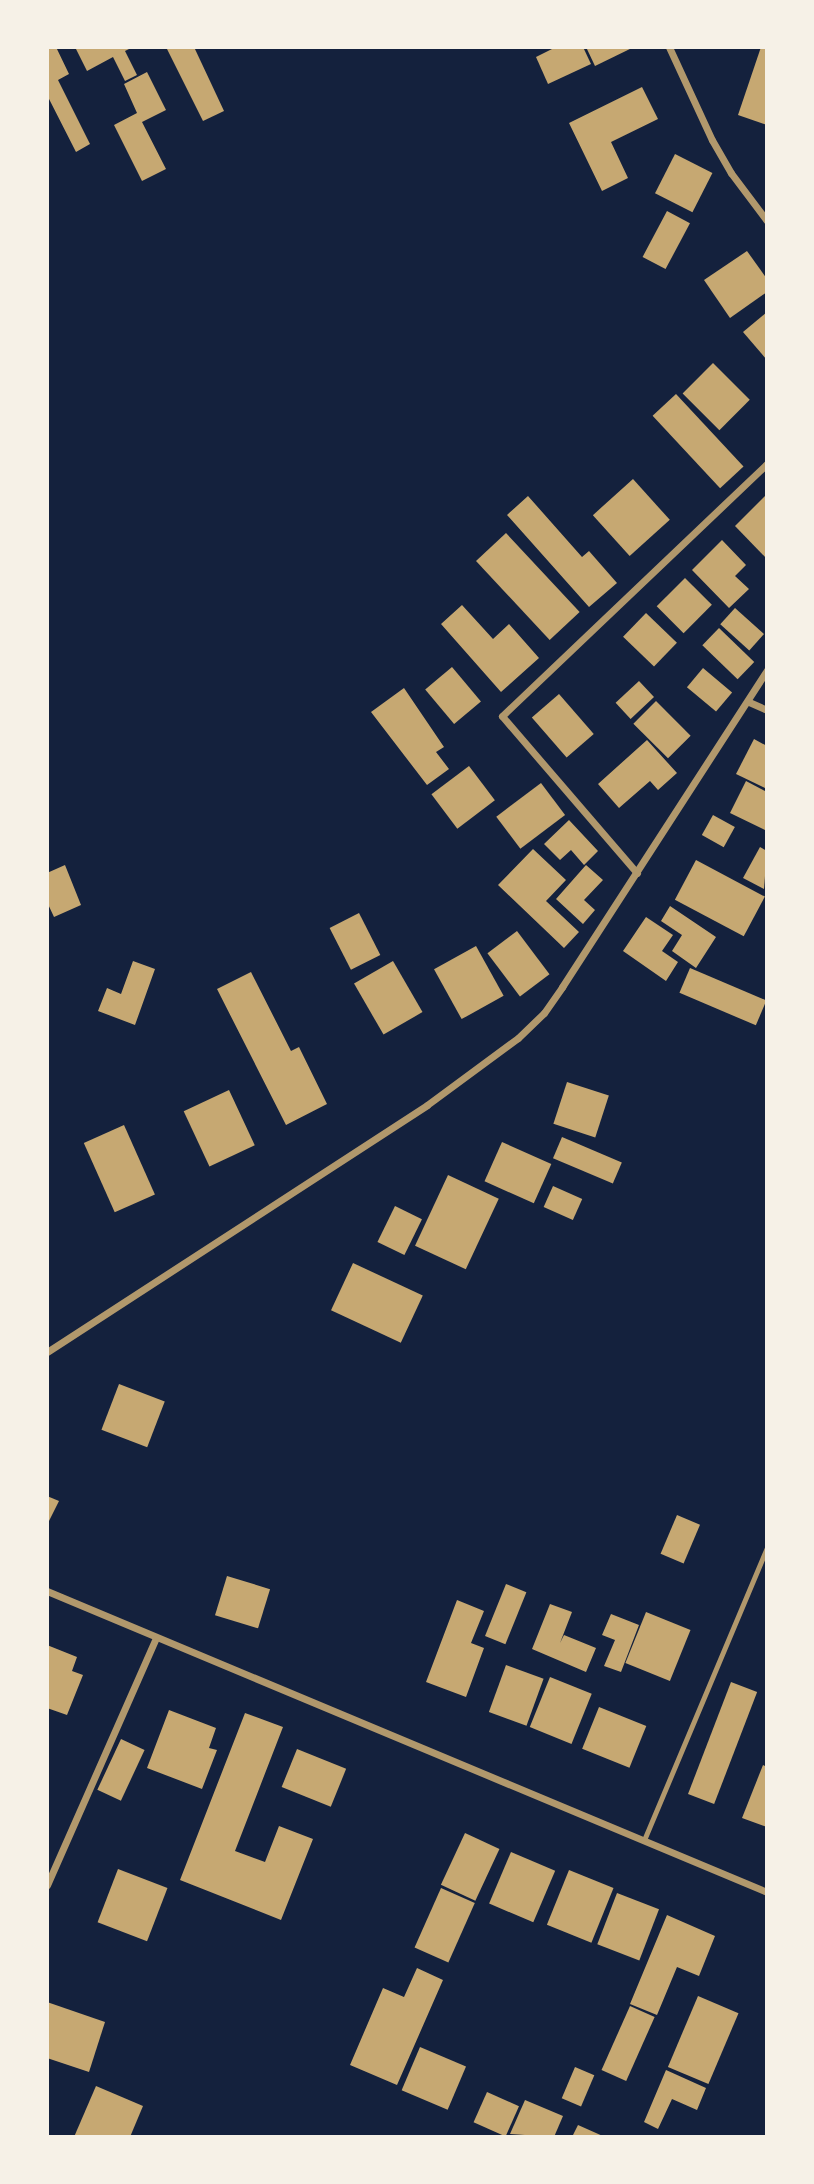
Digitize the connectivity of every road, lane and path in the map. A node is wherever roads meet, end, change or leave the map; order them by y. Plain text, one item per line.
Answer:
1 (669, 47) edge
2 (767, 221) edge
3 (767, 464) edge
4 (767, 670) edge
5 (749, 702) junction
6 (767, 710) edge
7 (637, 873) junction
8 (47, 1352) edge
9 (767, 1547) edge
10 (47, 1591) edge
11 (156, 1637) junction
12 (644, 1840) junction
13 (47, 1885) edge
14 (767, 1892) edge

1 - 2 street
3 - 7 street
4 - 5 street
5 - 6 street
5 - 7 street
7 - 8 street
9 - 12 lane
10 - 11 street
11 - 12 street
11 - 13 street
12 - 14 street

